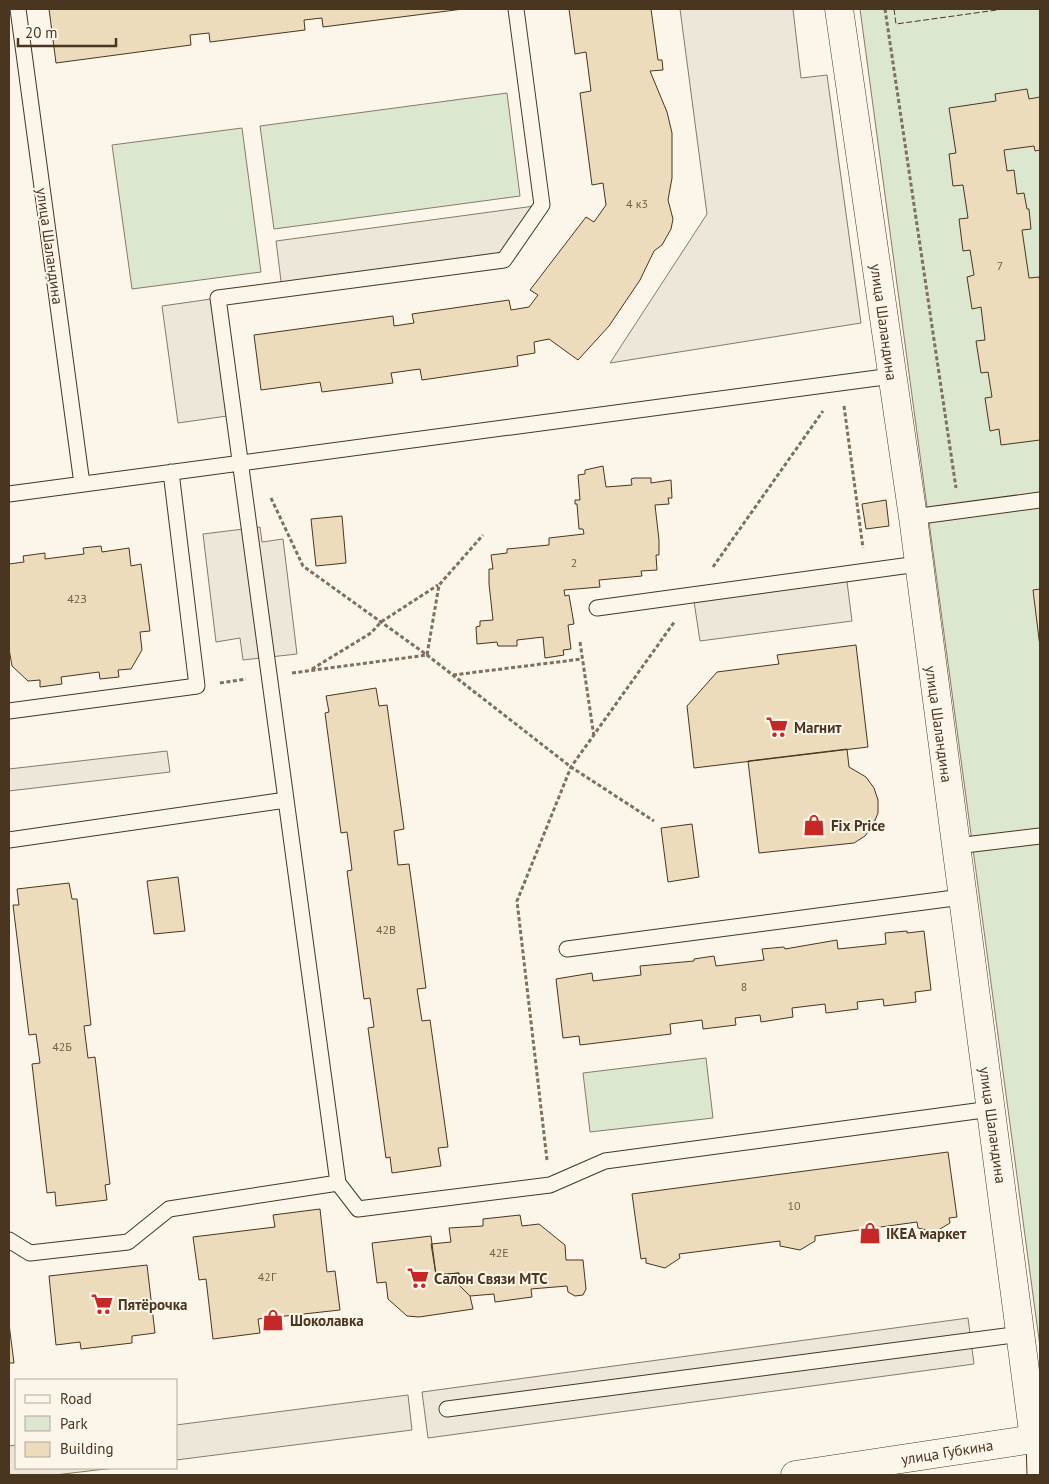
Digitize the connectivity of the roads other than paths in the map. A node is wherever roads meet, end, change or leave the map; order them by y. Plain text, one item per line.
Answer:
1 (18, 9) edge
2 (516, 9) edge
3 (839, 9) edge
4 (892, 376) junction
5 (241, 463) junction
6 (172, 472) junction
7 (82, 484) junction
8 (9, 494) edge
9 (1040, 500) edge
10 (913, 517) junction
11 (918, 564) junction
12 (597, 608) dead end
13 (9, 711) edge
14 (286, 800) junction
15 (1040, 836) edge
16 (9, 840) edge
17 (956, 846) junction
18 (962, 897) junction
19 (567, 949) dead end
20 (990, 1109) junction
21 (338, 1183) junction
22 (9, 1240) edge
23 (1021, 1334) junction
24 (447, 1409) dead end
25 (1037, 1439) edge
26 (795, 1475) edge
27 (1036, 1475) edge

1 - 7 lane, улица Шаландина
2 - 5 lane
3 - 4 street, улица Шаландина
4 - 5 lane
4 - 10 street, улица Шаландина
5 - 6 lane
5 - 14 lane
6 - 7 lane
6 - 13 lane
7 - 8 lane
9 - 10 lane
10 - 11 street, улица Шаландина
11 - 12 lane
11 - 17 street, улица Шаландина
14 - 16 lane
14 - 21 lane
15 - 17 lane
17 - 18 street, улица Шаландина
18 - 19 lane
18 - 20 street, улица Шаландина
20 - 21 lane
20 - 23 street, улица Шаландина
21 - 22 lane
23 - 24 lane
23 - 25 street, улица Шаландина
25 - 26 street, улица Губкина
25 - 27 lane

